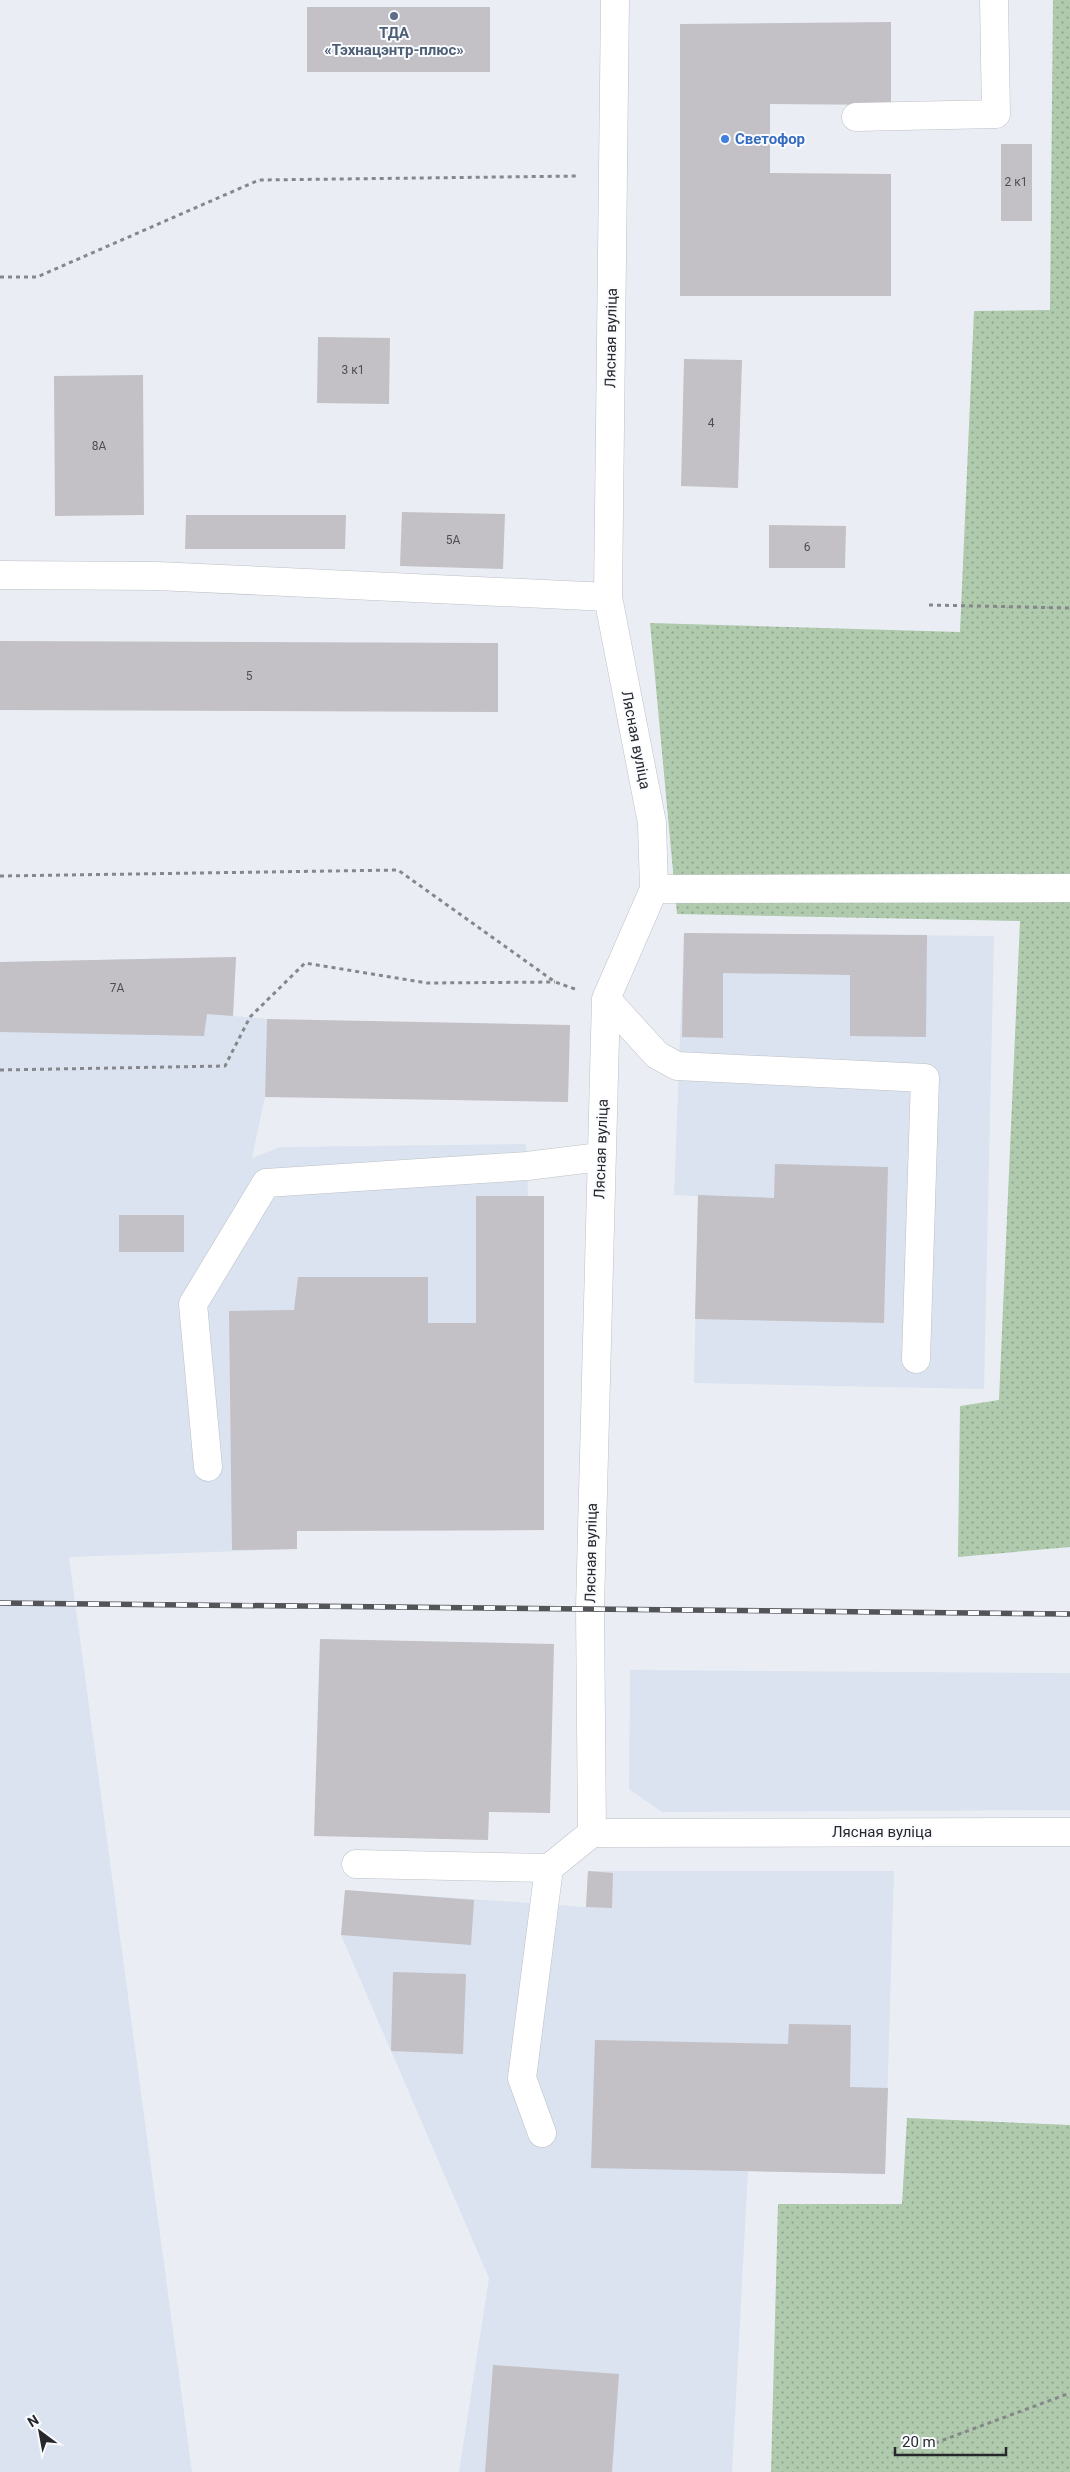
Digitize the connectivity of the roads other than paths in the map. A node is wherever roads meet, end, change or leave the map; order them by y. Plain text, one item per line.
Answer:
1 (616, 0) edge
2 (994, 0) edge
3 (856, 117) dead end
4 (0, 575) edge
5 (608, 597) junction
6 (1070, 888) edge
7 (654, 889) junction
8 (606, 999) junction
9 (600, 1157) junction
10 (916, 1358) dead end
11 (208, 1467) dead end
12 (1070, 1832) edge
13 (592, 1833) junction
14 (356, 1864) dead end
15 (548, 1868) junction
16 (542, 2133) dead end

1 - 5 street, Лясная вуліца
2 - 3 street
4 - 5 street
5 - 7 street, Лясная вуліца
6 - 7 street
7 - 8 street, Лясная вуліца
8 - 9 street, Лясная вуліца
8 - 10 street
9 - 11 street
9 - 13 street, Лясная вуліца
12 - 13 street, Лясная вуліца
13 - 15 street
14 - 15 street
15 - 16 street

